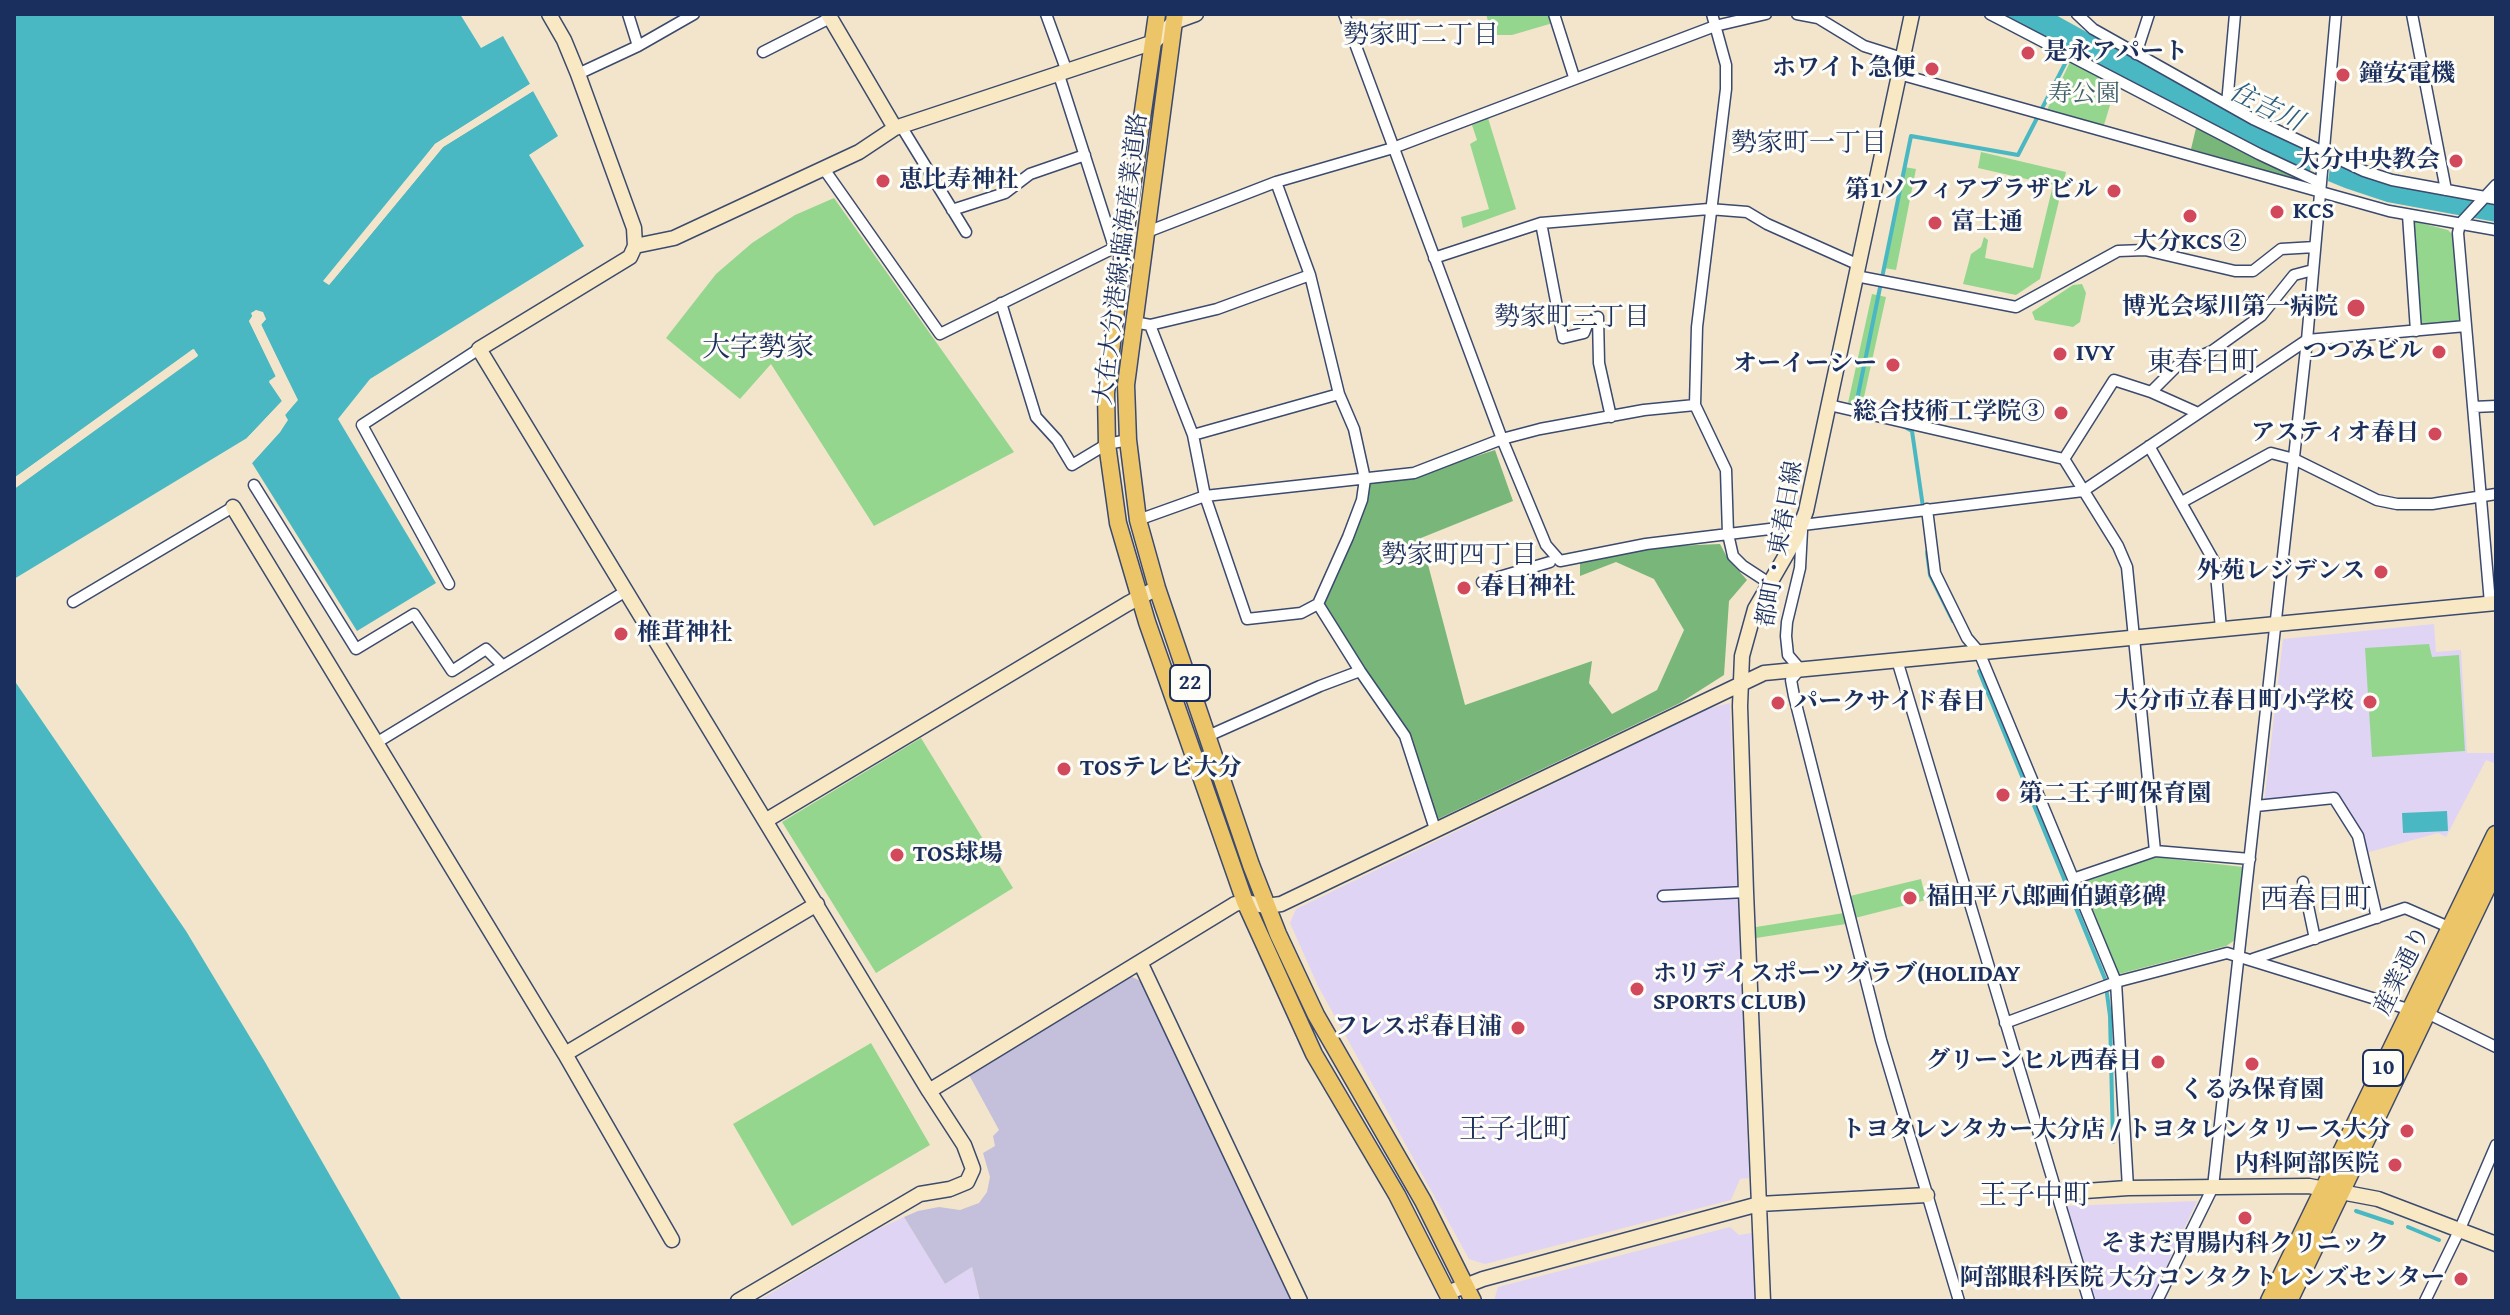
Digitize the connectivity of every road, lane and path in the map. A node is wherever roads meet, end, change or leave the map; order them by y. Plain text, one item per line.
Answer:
1 (549, 14) edge
2 (628, 14) edge
3 (694, 14) edge
4 (1046, 14) edge
5 (1157, 14) edge
6 (1196, 14) edge
7 (1344, 14) edge
8 (1554, 14) edge
9 (1712, 14) edge
10 (1766, 14) edge
11 (1797, 14) edge
12 (1912, 14) edge
13 (1990, 14) edge
14 (2077, 14) edge
15 (2149, 14) edge
16 (2235, 14) edge
17 (2336, 14) edge
18 (2412, 14) edge
19 (829, 16) edge
20 (1175, 18) edge
21 (1715, 26) junction
22 (1154, 42) junction
23 (638, 46) junction
24 (763, 52) dead end
25 (2136, 54) junction
26 (1902, 58) junction
27 (1062, 71) junction
28 (578, 74) junction
29 (1899, 74) junction
30 (1574, 77) junction
31 (2227, 104) junction
32 (898, 127) junction
33 (1393, 148) junction
34 (1085, 155) junction
35 (2323, 155) junction
36 (824, 169) junction
37 (1276, 182) junction
38 (2321, 182) junction
39 (2496, 185) edge
40 (2446, 190) junction
41 (2482, 199) junction
42 (2496, 199) edge
43 (1709, 209) junction
44 (952, 210) junction
45 (2408, 215) junction
46 (2462, 221) junction
47 (1541, 223) junction
48 (2496, 230) edge
49 (966, 232) dead end
50 (1147, 232) junction
51 (1119, 245) junction
52 (635, 246) junction
53 (2315, 247) junction
54 (1434, 258) junction
55 (1857, 270) junction
56 (2313, 270) junction
57 (1310, 275) junction
58 (1001, 303) junction
59 (1142, 323) junction
60 (2466, 326) junction
61 (2416, 331) junction
62 (2307, 340) junction
63 (479, 349) junction
64 (2151, 392) junction
65 (1339, 394) junction
66 (1695, 405) junction
67 (1829, 405) junction
68 (2496, 406) edge
69 (2473, 407) junction
70 (2198, 413) junction
71 (1611, 417) junction
72 (1193, 435) junction
73 (1502, 439) junction
74 (1128, 440) junction
75 (1107, 444) junction
76 (2149, 446) junction
77 (2064, 459) junction
78 (2294, 459) junction
79 (1365, 479) junction
80 (254, 485) dead end
81 (2083, 491) junction
82 (2496, 494) edge
83 (1205, 496) junction
84 (2481, 498) junction
85 (2182, 502) junction
86 (233, 507) joint
87 (1927, 509) junction
88 (1138, 520) junction
89 (1802, 524) junction
90 (1728, 534) junction
91 (1550, 562) dead end
92 (1482, 582) dead end
93 (1769, 583) junction
94 (449, 584) dead end
95 (1157, 588) junction
96 (626, 591) junction
97 (1139, 596) junction
98 (73, 602) dead end
99 (2493, 603) edge
100 (1318, 604) junction
101 (2275, 624) junction
102 (2221, 629) junction
103 (2133, 638) junction
104 (1979, 652) junction
105 (1897, 660) junction
106 (503, 666) junction
107 (1800, 669) junction
108 (1360, 671) junction
109 (1740, 683) junction
110 (1208, 736) junction
111 (376, 743) junction
112 (2256, 806) junction
113 (765, 821) junction
114 (1435, 829) junction
115 (2496, 835) edge
116 (2155, 851) junction
117 (2250, 859) junction
118 (2496, 867) edge
119 (2073, 879) junction
120 (2303, 882) dead end
121 (1746, 892) junction
122 (1663, 896) dead end
123 (1245, 902) junction
124 (817, 904) junction
125 (1266, 906) junction
126 (2377, 918) junction
127 (2451, 928) junction
128 (2315, 939) junction
129 (2240, 955) junction
130 (2253, 959) junction
131 (1140, 962) junction
132 (2116, 982) junction
133 (2418, 1011) junction
134 (2005, 1023) junction
135 (2496, 1047) edge
136 (565, 1054) junction
137 (929, 1091) junction
138 (2496, 1145) edge
139 (2213, 1187) junction
140 (2128, 1188) junction
141 (2333, 1190) junction
142 (2056, 1193) junction
143 (1927, 1195) junction
144 (1759, 1204) junction
145 (2459, 1231) junction
146 (672, 1240) dead end
147 (2496, 1244) edge
148 (1466, 1285) junction
149 (1449, 1297) edge
150 (738, 1301) edge
151 (1300, 1301) edge
152 (1473, 1301) edge
153 (1763, 1301) edge
154 (1959, 1301) edge
155 (2089, 1301) edge
156 (2157, 1301) edge
157 (2270, 1301) edge
158 (2288, 1301) edge
159 (2425, 1301) edge

1 - 28 street
2 - 23 street
3 - 23 street
4 - 27 street
5 - 22 main road, 大在大分港線;臨海産業道路 / 22
6 - 20 street
7 - 33 street
8 - 30 street
9 - 21 street
10 - 21 street
11 - 26 street
12 - 26 street, 都町・東春日線
13 - 38 street
14 - 25 street
15 - 25 street
16 - 31 street
17 - 35 street
18 - 40 street
19 - 24 street
19 - 32 street
20 - 22 street
20 - 50 main road, 大在大分港線;臨海産業道路 / 22
21 - 30 street
21 - 43 street
22 - 27 street
22 - 51 main road, 大在大分港線;臨海産業道路 / 22
23 - 28 street
25 - 31 street
26 - 29 street, 都町・東春日線
27 - 32 street
27 - 34 street
28 - 52 street
29 - 38 street
29 - 55 street, 都町・東春日線
30 - 33 street
31 - 35 street
32 - 36 street
32 - 44 street
33 - 37 street
33 - 54 street
34 - 44 street
34 - 51 street
35 - 38 street
35 - 40 street
36 - 52 street
36 - 58 street
37 - 50 street
37 - 57 street
38 - 45 street
38 - 53 street
39 - 41 street
40 - 41 street
41 - 42 street
41 - 46 street
43 - 47 street
43 - 55 street
43 - 66 street
44 - 49 street
45 - 46 street
45 - 61 street
46 - 48 street
46 - 60 street
47 - 54 street
47 - 71 street
50 - 59 main road, 大在大分港線;臨海産業道路 / 22
51 - 58 street
51 - 75 main road, 大在大分港線;臨海産業道路 / 22
52 - 63 street
53 - 55 street
53 - 56 street
54 - 73 street
55 - 67 street, 都町・東春日線
56 - 62 street
56 - 64 street
57 - 59 street
57 - 65 street
58 - 75 street
59 - 72 street
59 - 74 main road, 大在大分港線;臨海産業道路 / 22
60 - 61 street
60 - 69 street
61 - 62 street
62 - 70 street
62 - 78 street
63 - 94 street
63 - 96 street
64 - 70 street
64 - 77 street
65 - 72 street
65 - 79 street
66 - 71 street
66 - 90 street
67 - 77 street
67 - 89 street, 都町・東春日線
68 - 69 street
69 - 84 street
70 - 76 street
71 - 73 street
72 - 83 street
73 - 79 street
73 - 90 street
74 - 75 street
74 - 88 main road, 大在大分港線;臨海産業道路 / 22
75 - 97 main road, 大在大分港線;臨海産業道路 / 22
76 - 81 street
76 - 85 street
77 - 81 street
78 - 84 street
78 - 85 street
78 - 101 street
79 - 83 street
79 - 100 street
80 - 106 street
81 - 87 street
81 - 103 street
82 - 84 street
83 - 88 street
83 - 100 street
84 - 99 street
85 - 102 street
86 - 98 street
86 - 111 street
87 - 89 street
87 - 104 street
88 - 95 main road, 大在大分港線;臨海産業道路 / 22
89 - 90 street
89 - 93 street
89 - 107 street, 都町・東春日線
90 - 93 street
91 - 92 street
93 - 109 street
95 - 97 street
95 - 110 main road, 大在大分港線;臨海産業道路 / 22
96 - 106 street
96 - 113 street
97 - 113 street
97 - 123 main road, 大在大分港線;臨海産業道路 / 22
99 - 101 street
100 - 108 street
101 - 102 street
101 - 112 street
102 - 103 street
103 - 104 street
103 - 116 street
104 - 105 street
104 - 119 street
105 - 107 street
105 - 134 street
106 - 111 street
107 - 109 street
107 - 143 street, 都町・東春日線
108 - 110 street
108 - 114 street
109 - 114 street
109 - 121 street
110 - 125 main road, 大在大分港線;臨海産業道路 / 22
111 - 136 street
112 - 117 street
112 - 126 street
113 - 124 street
114 - 125 street
115 - 127 highway, 産業通り / 10
116 - 117 street
116 - 119 street
117 - 129 street
118 - 133 highway, 産業通り / 10
119 - 132 street
120 - 128 street
121 - 122 street
121 - 144 street
123 - 125 street
123 - 131 street
123 - 149 main road, 大在大分港線;臨海産業道路 / 22
124 - 136 street
124 - 137 street
125 - 148 main road, 大在大分港線;臨海産業道路 / 22
126 - 127 street
126 - 128 street
127 - 133 highway, 産業通り / 10
128 - 130 street
129 - 130 street
129 - 132 street
129 - 139 street
130 - 133 street
131 - 137 street
131 - 151 street
132 - 134 street
132 - 140 street
133 - 135 street
133 - 141 highway, 産業通り / 10
134 - 142 street
136 - 146 street
137 - 150 street
138 - 145 street
139 - 140 street
139 - 141 street
139 - 156 street
140 - 142 street
141 - 145 street
141 - 157 highway, 産業通り / 10
141 - 158 highway, 産業通り / 10
142 - 155 street
143 - 144 street
143 - 154 street, 都町・東春日線
144 - 148 street
144 - 153 street
145 - 147 street
145 - 159 street
148 - 149 street
148 - 152 main road, 大在大分港線;臨海産業道路 / 22

